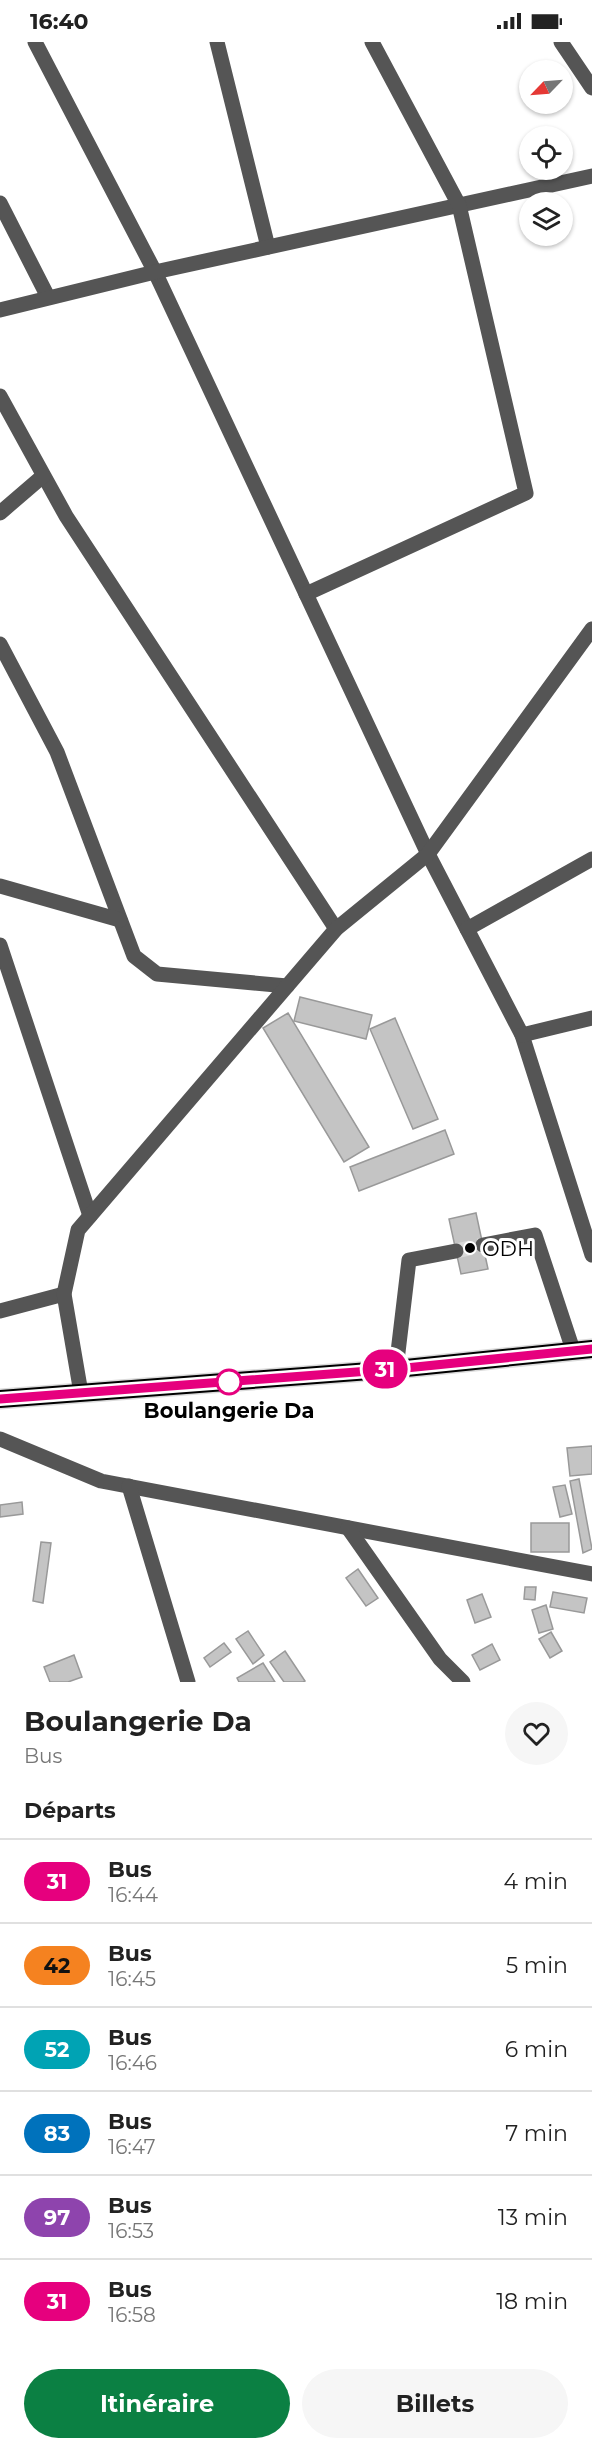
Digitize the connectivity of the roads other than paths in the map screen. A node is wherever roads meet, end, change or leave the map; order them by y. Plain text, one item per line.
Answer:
1 (35, 42) edge
2 (217, 42) edge
3 (372, 42) edge
4 (561, 42) edge
5 (592, 88) edge
6 (592, 176) edge
7 (0, 203) edge
8 (459, 205) junction
9 (268, 247) junction
10 (155, 272) junction
11 (48, 297) junction
12 (0, 310) edge
13 (0, 396) edge
14 (44, 476) junction
15 (0, 513) edge
16 (306, 594) junction
17 (592, 629) edge
18 (0, 644) edge
19 (428, 854) junction
20 (592, 859) edge
21 (0, 886) edge
22 (120, 920) junction
23 (336, 929) junction
24 (467, 929) junction
25 (0, 945) edge
26 (287, 986) junction
27 (592, 1018) edge
28 (522, 1035) junction
29 (90, 1216) junction
30 (483, 1245) tunnel mouth
31 (456, 1251) tunnel mouth
32 (592, 1255) edge
33 (64, 1294) junction
34 (0, 1311) edge
35 (592, 1348) edge
36 (573, 1350) junction
37 (396, 1369) junction
38 (81, 1393) junction
39 (0, 1399) edge
40 (0, 1439) edge
41 (129, 1486) junction
42 (348, 1528) junction
43 (592, 1574) edge
44 (188, 1682) edge
45 (463, 1682) edge

1 - 10 street
2 - 9 street
3 - 8 street
4 - 5 street
6 - 8 street
7 - 11 street
8 - 9 street
8 - 16 street
9 - 10 street
10 - 11 street
10 - 16 street
11 - 12 street
13 - 14 street
14 - 15 street
14 - 23 street
16 - 19 street
17 - 19 street
18 - 22 street
19 - 23 street
19 - 24 street
20 - 24 street
21 - 22 street
22 - 26 street
23 - 26 street
24 - 28 street
25 - 29 street
26 - 29 street
27 - 28 street
28 - 32 street
29 - 33 street
30 - 36 street
31 - 37 street
33 - 34 street
33 - 38 street
35 - 36 highway
36 - 37 highway
37 - 38 highway
38 - 39 highway
40 - 41 street
41 - 42 street
41 - 44 street
42 - 43 street
42 - 45 street

